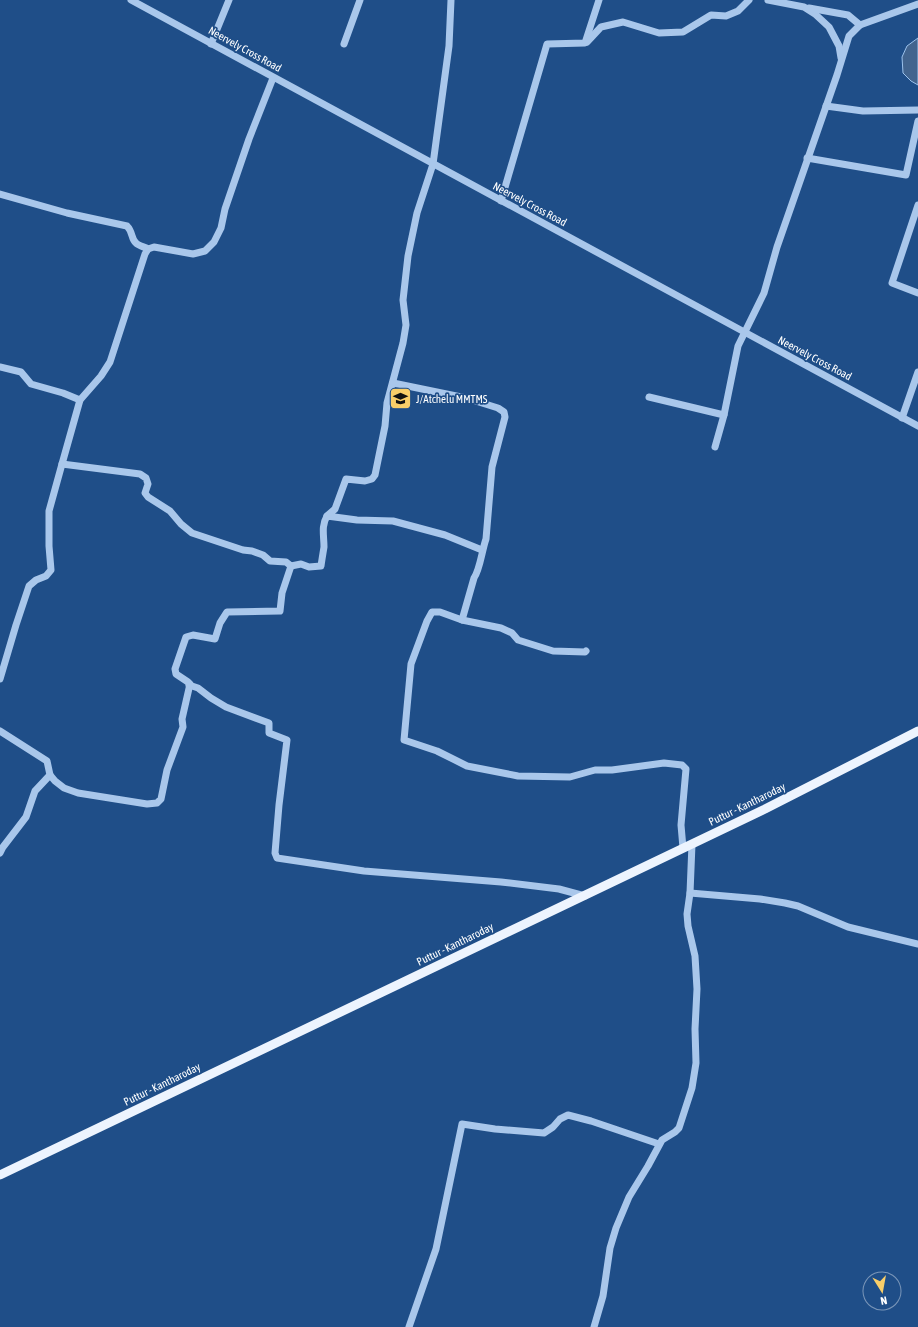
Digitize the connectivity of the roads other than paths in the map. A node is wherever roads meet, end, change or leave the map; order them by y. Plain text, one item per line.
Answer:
1 (131, 0) edge
2 (229, 0) edge
3 (360, 0) edge
4 (451, 0) edge
5 (599, 0) edge
6 (749, 0) edge
7 (768, 0) edge
8 (918, 4) edge
9 (804, 7) junction
10 (860, 25) junction
11 (211, 44) junction
12 (344, 44) dead end
13 (585, 44) junction
14 (841, 60) junction
15 (274, 78) junction
16 (826, 106) junction
17 (918, 110) edge
18 (918, 121) edge
19 (807, 158) junction
20 (433, 164) junction
21 (0, 194) edge
22 (501, 201) junction
23 (918, 205) edge
24 (148, 249) junction
25 (918, 293) edge
26 (744, 332) junction
27 (0, 367) edge
28 (918, 372) edge
29 (393, 383) junction
30 (649, 398) dead end
31 (80, 400) junction
32 (724, 415) junction
33 (902, 418) junction
34 (918, 426) edge
35 (715, 447) dead end
36 (62, 464) junction
37 (327, 516) junction
38 (482, 550) junction
39 (291, 566) junction
40 (462, 620) junction
41 (586, 651) dead end
42 (0, 679) edge
43 (189, 685) junction
44 (0, 731) edge
45 (918, 731) edge
46 (50, 775) junction
47 (688, 846) junction
48 (0, 853) edge
49 (690, 893) junction
50 (585, 896) junction
51 (918, 944) edge
52 (659, 1144) junction
53 (0, 1175) edge
54 (409, 1327) edge
55 (594, 1327) edge

1 - 11 street, Neervely Cross Road
2 - 11 street
3 - 12 street
4 - 20 street
5 - 13 street
6 - 13 street
7 - 9 street
8 - 10 street
9 - 10 street
9 - 14 street
10 - 14 street
11 - 15 street, Neervely Cross Road
13 - 22 street
14 - 16 street
15 - 20 street, Neervely Cross Road
15 - 24 street
16 - 17 street
16 - 19 street
18 - 19 street
19 - 26 street
20 - 22 street, Neervely Cross Road
20 - 29 street
21 - 24 street
22 - 26 street, Neervely Cross Road
23 - 25 street
24 - 31 street
26 - 32 street
26 - 33 street, Neervely Cross Road
27 - 31 street
28 - 33 street
29 - 37 street
29 - 38 street
30 - 32 street
31 - 36 street
32 - 35 street
33 - 34 street, Neervely Cross Road
36 - 39 street
36 - 42 street
37 - 38 street
37 - 39 street
38 - 40 street
39 - 43 street
40 - 41 street
40 - 47 street
43 - 46 street
43 - 50 street
44 - 46 street
45 - 47 main road, Puttur - Kantharoday
46 - 48 street
47 - 49 street
47 - 50 main road, Puttur - Kantharoday
49 - 51 street
49 - 52 street
50 - 53 main road, Puttur - Kantharoday
52 - 54 street
52 - 55 street

